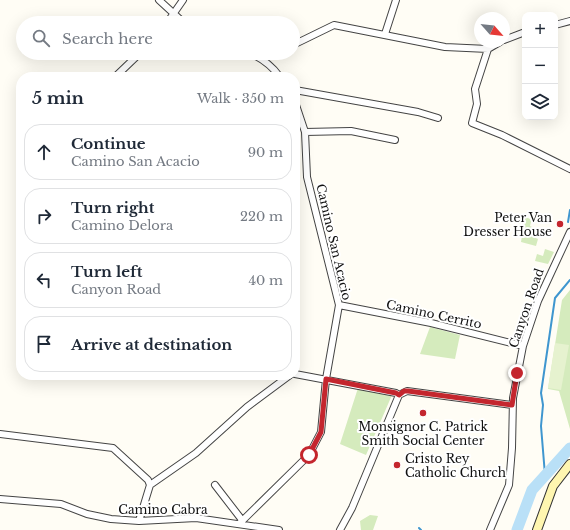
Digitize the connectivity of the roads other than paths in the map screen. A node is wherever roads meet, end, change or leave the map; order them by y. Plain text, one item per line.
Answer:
1 (159, 0) edge
2 (183, 0) edge
3 (396, 0) edge
4 (173, 13) junction
5 (171, 16) edge
6 (176, 16) edge
7 (570, 21) edge
8 (558, 24) edge
9 (522, 33) edge
10 (385, 34) junction
11 (510, 38) edge
12 (300, 42) edge
13 (474, 48) edge
14 (488, 48) edge
15 (133, 60) edge
16 (264, 60) edge
17 (120, 72) edge
18 (276, 72) edge
19 (300, 91) edge
20 (300, 117) edge
21 (438, 118) dead end
22 (305, 132) junction
23 (395, 140) dead end
24 (570, 169) edge
25 (570, 232) edge
26 (340, 305) junction
27 (523, 346) junction
28 (300, 375) edge
29 (326, 379) junction
30 (283, 380) edge
31 (399, 395) junction
32 (512, 405) junction
33 (0, 434) edge
34 (570, 464) edge
35 (150, 485) junction
36 (215, 485) dead end
37 (0, 499) edge
38 (498, 513) junction
39 (139, 521) junction
40 (241, 522) junction
41 (279, 530) edge
42 (340, 530) edge
43 (487, 530) edge
44 (490, 530) edge
45 (537, 530) edge

1 - 4 street
2 - 4 street
3 - 10 street
4 - 5 street
4 - 6 street
7 - 8 street
9 - 11 street
10 - 12 street
10 - 13 street
14 - 24 street
15 - 17 street
16 - 18 street
19 - 21 street
20 - 22 street, Camino San Acacio
22 - 23 street
22 - 26 street, Camino San Acacio
25 - 27 street, Canyon Road
26 - 27 street, Camino Cerrito
26 - 29 street, Camino San Acacio
27 - 32 street, Canyon Road
28 - 29 street
29 - 31 street
29 - 40 street, Camino San Acacio
30 - 35 street
31 - 32 street
31 - 42 street
32 - 38 street, Canyon Road
33 - 35 street
34 - 45 street
35 - 39 street
36 - 40 street
37 - 39 street, Camino Cabra
38 - 43 street, Canyon Road
38 - 44 street, Canyon Road
39 - 40 street, Camino Cabra
40 - 41 street, Camino Cabra

